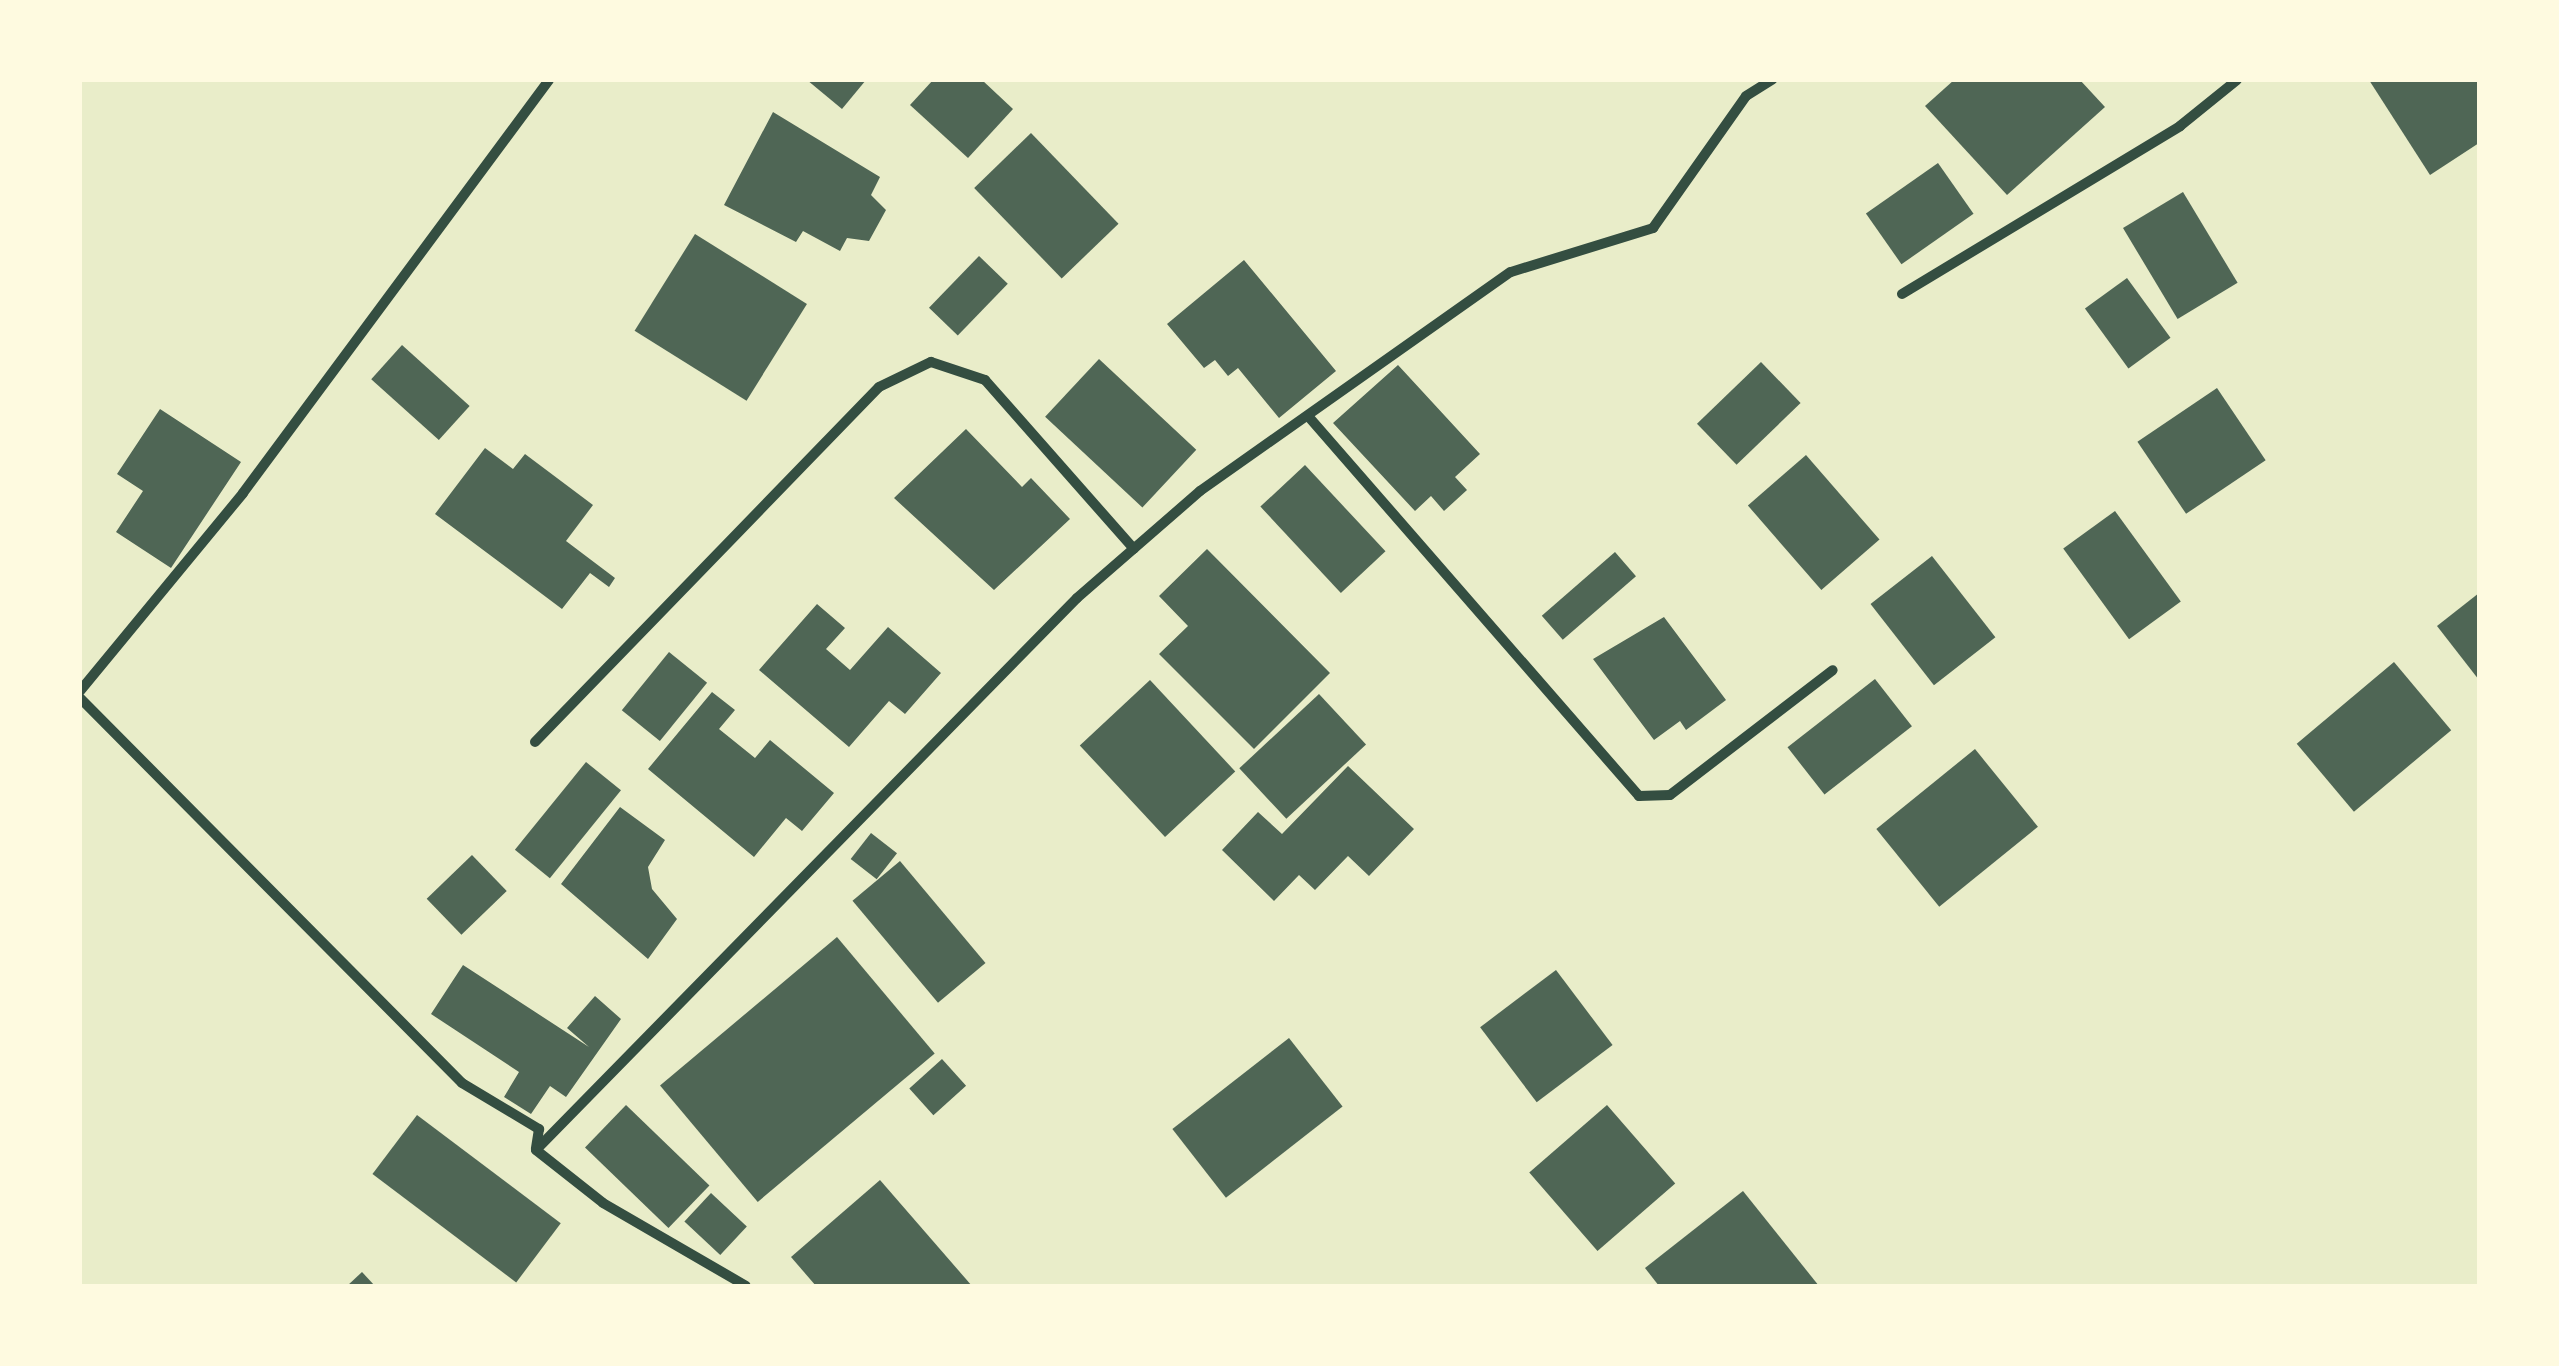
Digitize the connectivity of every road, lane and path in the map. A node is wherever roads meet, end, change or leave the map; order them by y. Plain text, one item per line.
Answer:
1 (549, 80) edge
2 (1772, 80) edge
3 (2237, 80) edge
4 (1902, 294) dead end
5 (1308, 416) junction
6 (1134, 549) junction
7 (1834, 670) dead end
8 (80, 695) edge
9 (534, 742) dead end
10 (536, 1150) junction
11 (746, 1286) edge

1 - 8 street
2 - 5 street
3 - 4 street
5 - 6 street
5 - 7 street
6 - 9 street
6 - 10 street
8 - 10 street
10 - 11 street

